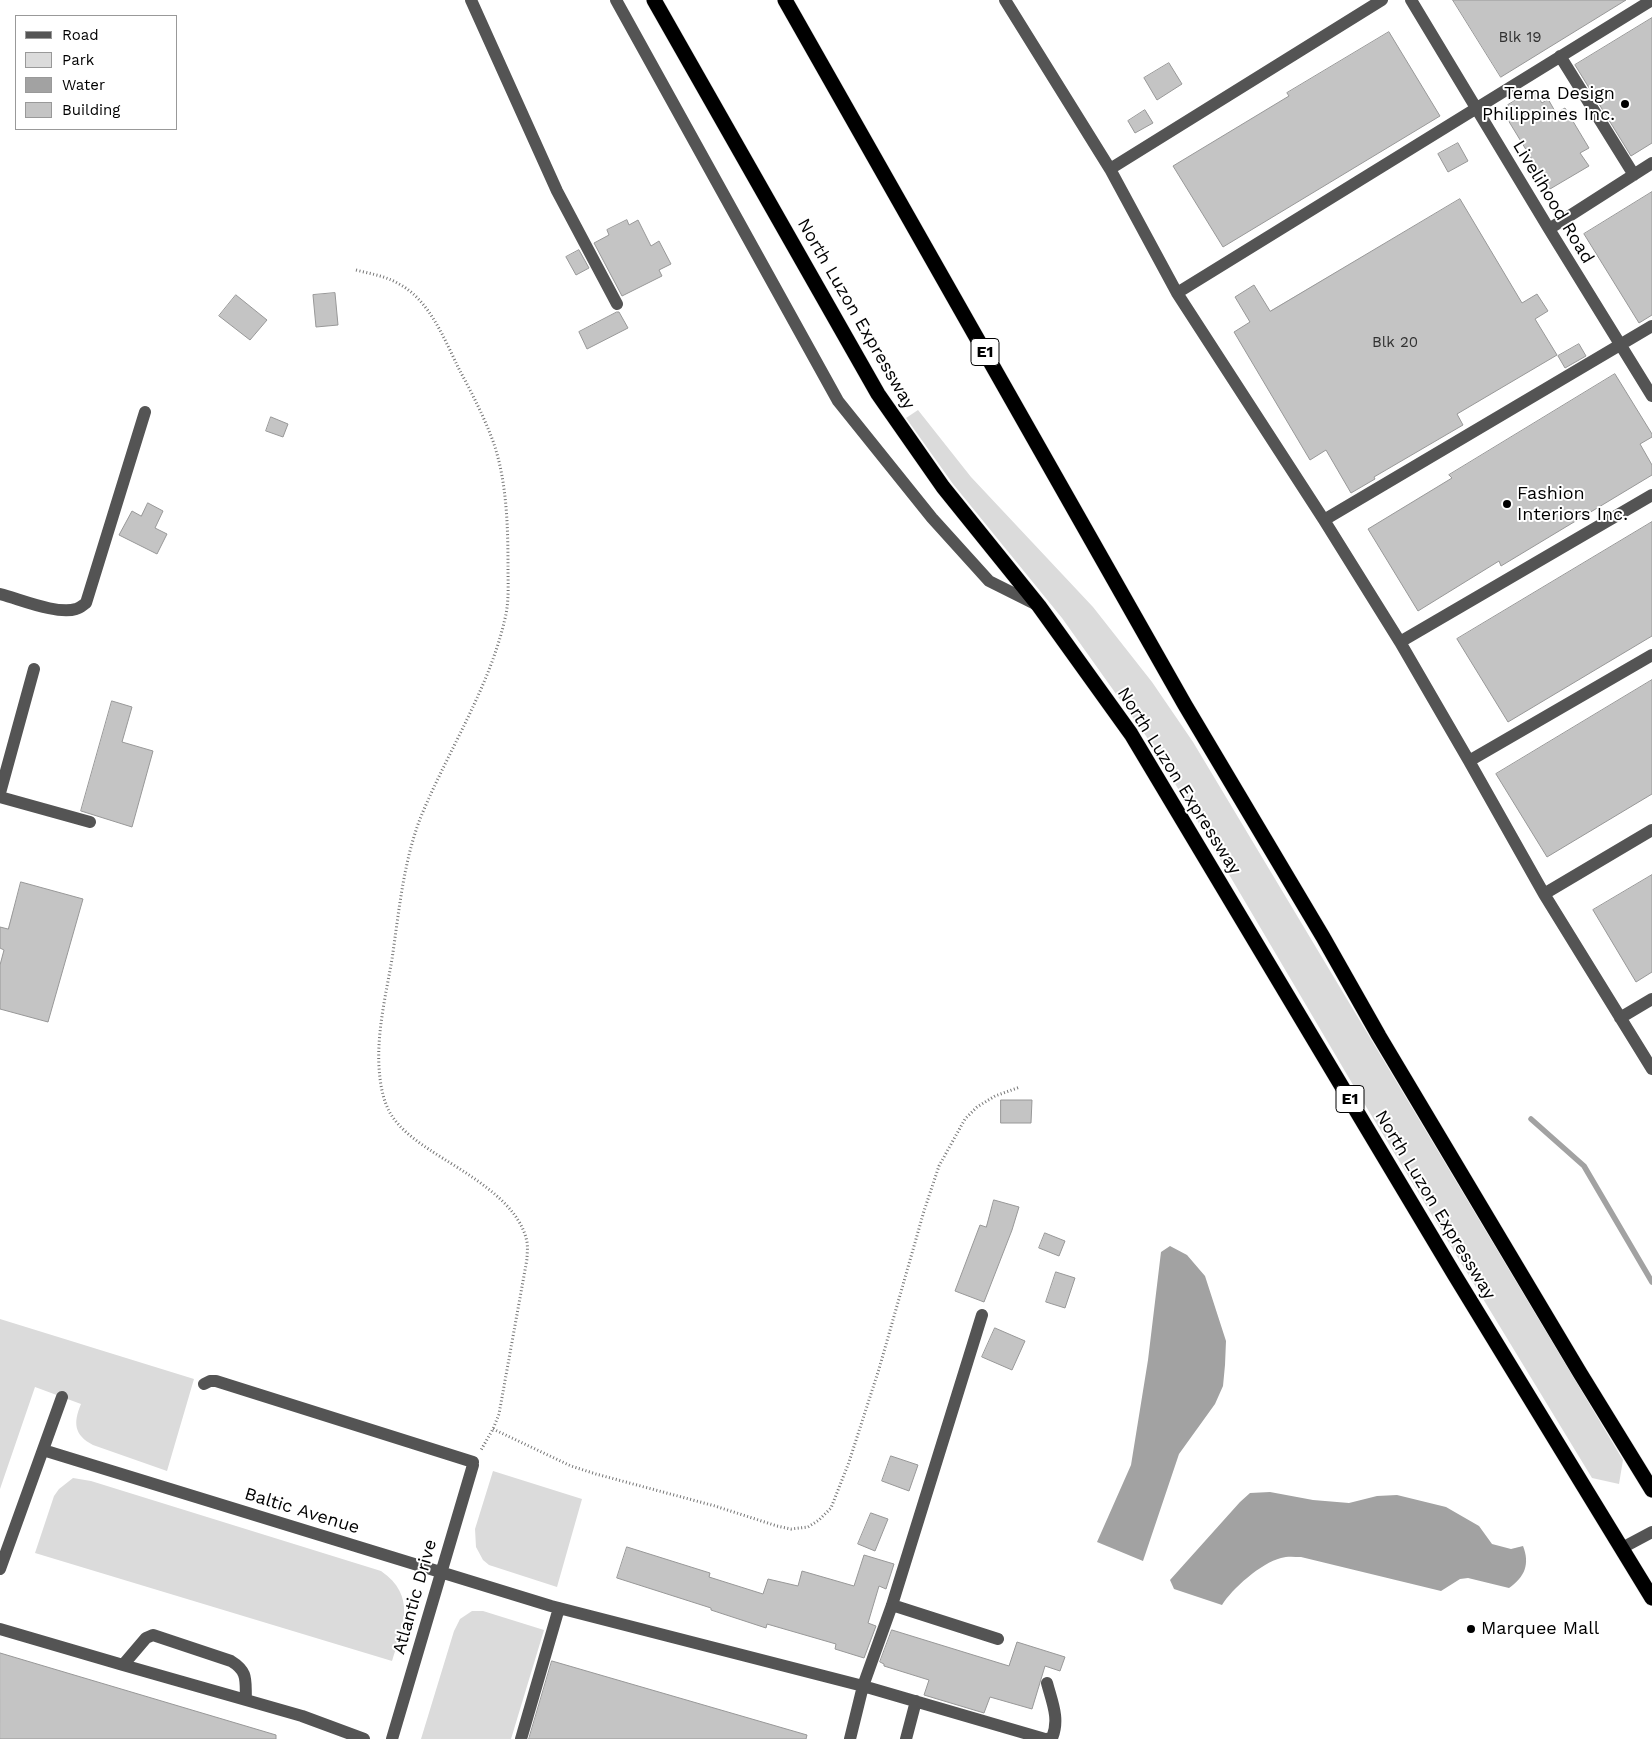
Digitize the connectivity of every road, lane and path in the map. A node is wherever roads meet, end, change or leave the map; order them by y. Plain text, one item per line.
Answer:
1 (472, 0) edge
2 (616, 0) edge
3 (654, 0) edge
4 (785, 0) edge
5 (1005, 0) edge
6 (1382, 0) edge
7 (1412, 0) edge
8 (1652, 0) edge
9 (1560, 56) junction
10 (1476, 108) junction
11 (1652, 164) edge
12 (1110, 169) junction
13 (1634, 175) junction
14 (1549, 229) junction
15 (356, 270) dead end
16 (1177, 293) junction
17 (617, 304) dead end
18 (1652, 326) edge
19 (1621, 345) junction
20 (1652, 396) edge
21 (145, 412) dead end
22 (1652, 495) edge
23 (1324, 520) junction
24 (0, 594) edge
25 (1039, 606) junction
26 (1400, 642) junction
27 (1652, 655) edge
28 (34, 669) dead end
29 (1469, 761) junction
30 (0, 793) edge
31 (0, 797) edge
32 (90, 822) dead end
33 (1652, 830) edge
34 (1544, 894) junction
35 (1652, 998) edge
36 (1620, 1018) junction
37 (1652, 1070) edge
38 (1020, 1087) dead end
39 (982, 1315) dead end
40 (204, 1384) dead end
41 (62, 1397) dead end
42 (493, 1429) junction
43 (43, 1450) junction
44 (473, 1464) junction
45 (1652, 1490) edge
46 (1652, 1532) edge
47 (1622, 1548) junction
48 (0, 1569) edge
49 (441, 1572) junction
50 (1652, 1598) edge
51 (892, 1605) junction
52 (555, 1607) junction
53 (0, 1629) edge
54 (998, 1639) dead end
55 (123, 1665) junction
56 (1047, 1683) dead end
57 (863, 1686) junction
58 (246, 1700) junction
59 (916, 1701) junction
60 (998, 1733) edge
61 (364, 1739) edge
62 (392, 1739) edge
63 (520, 1739) edge
64 (850, 1739) edge
65 (906, 1739) edge
66 (1046, 1739) edge

1 - 17 street
2 - 25 street
3 - 25 highway, North Luzon Expressway / E1
4 - 45 highway, E1
5 - 12 street
6 - 12 street
7 - 10 street, Livelihood Road
8 - 9 street
9 - 10 street
9 - 13 street
10 - 14 street, Livelihood Road
10 - 16 street
11 - 13 street
12 - 16 street
13 - 14 street
14 - 19 street, Livelihood Road
15 - 42 path
16 - 23 street
18 - 19 street
19 - 20 street, Livelihood Road
19 - 23 street
21 - 24 street
22 - 26 street
23 - 26 street
25 - 47 highway, North Luzon Expressway / E1
26 - 29 street
27 - 29 street
28 - 30 street
29 - 34 street
31 - 32 street
33 - 34 street
34 - 36 street
35 - 36 street
36 - 37 street
38 - 42 path
39 - 51 street
40 - 44 street
41 - 43 street
42 - 44 path
43 - 48 street
43 - 49 street, Baltic Avenue
44 - 49 street, Atlantic Drive
46 - 47 street
47 - 50 highway, North Luzon Expressway / E1
49 - 52 street, Baltic Avenue
49 - 62 street, Atlantic Drive
51 - 54 street
51 - 57 street
52 - 57 street, Baltic Avenue
52 - 63 street
53 - 55 street
55 - 58 street
55 - 58 street
56 - 66 street
57 - 59 street, Baltic Avenue
57 - 64 street
58 - 61 street
59 - 60 street, Baltic Avenue
59 - 65 street
60 - 66 street, Baltic Avenue

